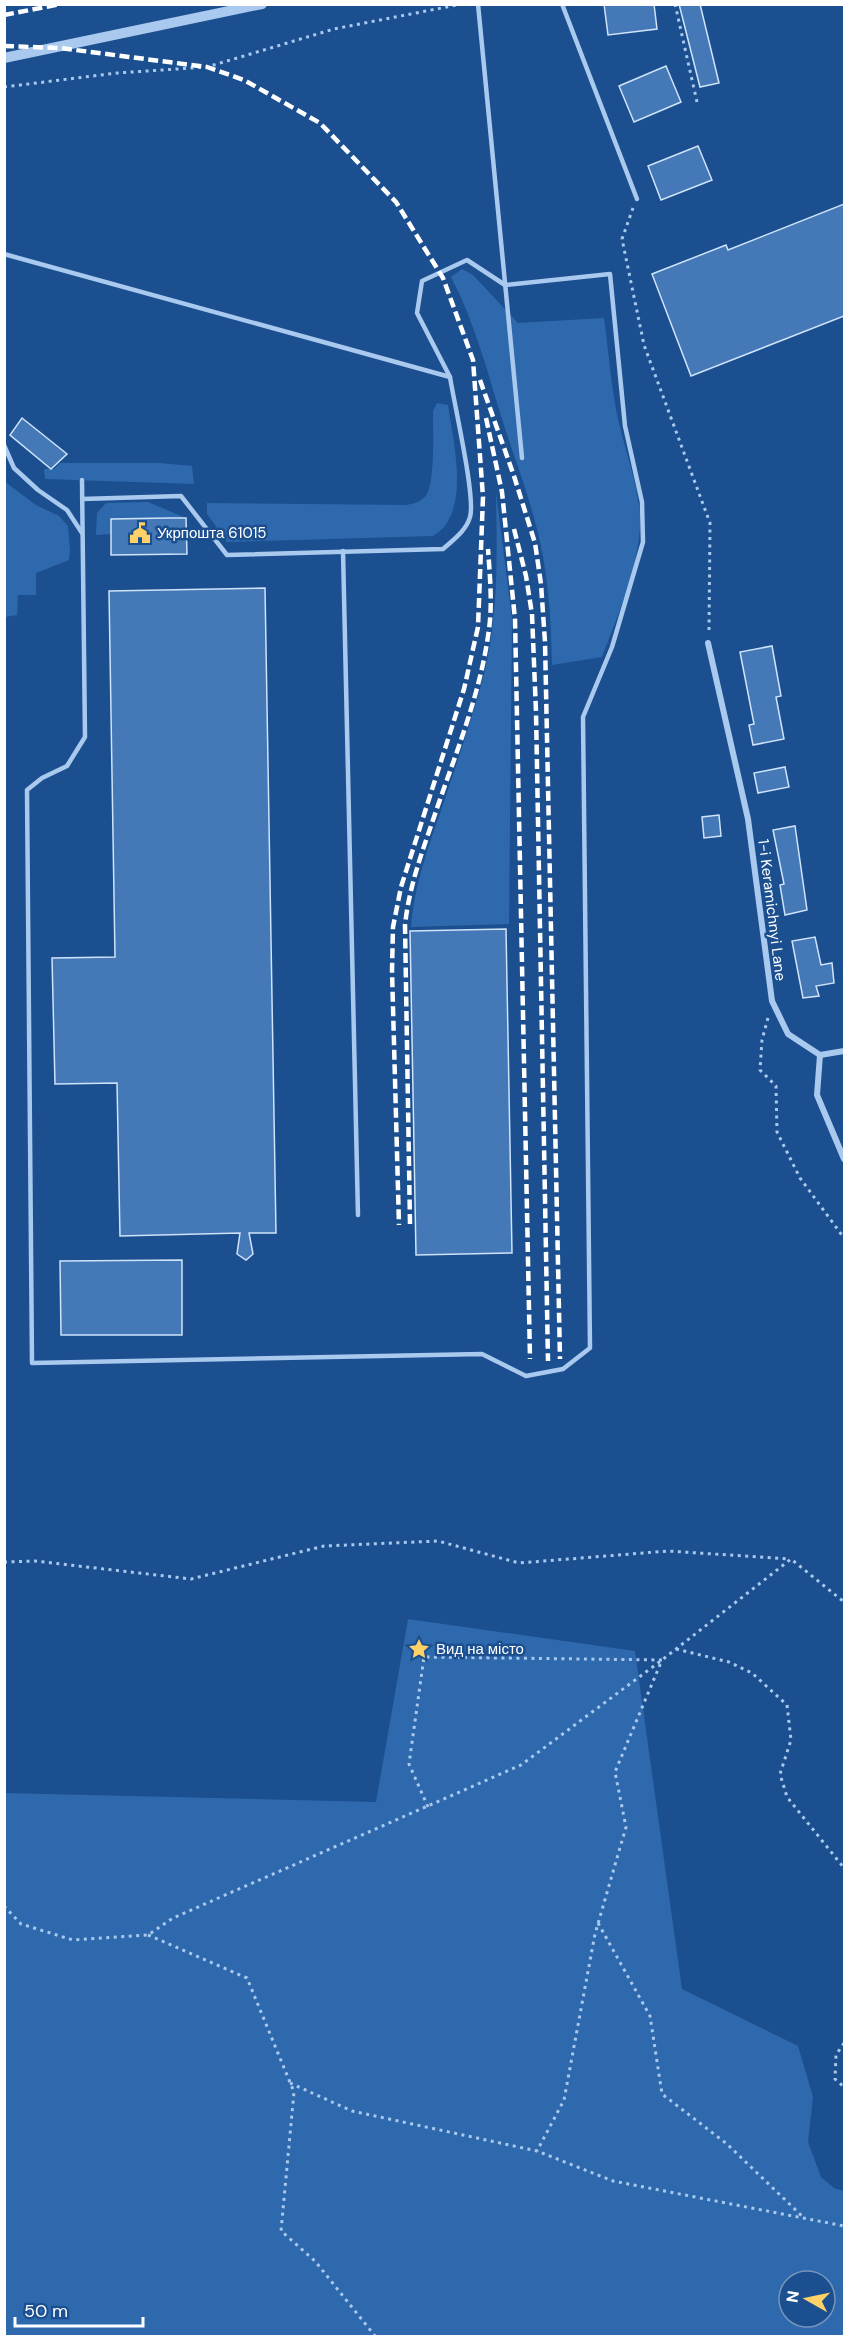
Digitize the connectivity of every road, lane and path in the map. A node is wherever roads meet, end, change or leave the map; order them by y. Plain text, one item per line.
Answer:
1 (262, 4) edge
2 (462, 4) edge
3 (478, 4) edge
4 (562, 4) edge
5 (675, 4) edge
6 (4, 58) edge
7 (4, 87) edge
8 (697, 102) dead end
9 (637, 198) joint
10 (4, 255) edge
11 (505, 285) junction
12 (450, 377) junction
13 (4, 445) edge
14 (522, 458) dead end
15 (82, 480) dead end
16 (82, 499) junction
17 (83, 534) junction
18 (343, 551) junction
19 (708, 643) joint
20 (772, 1001) junction
21 (844, 1052) edge
22 (820, 1056) junction
23 (844, 1159) edge
24 (358, 1215) dead end
25 (844, 1238) edge
26 (791, 1559) junction
27 (4, 1562) edge
28 (844, 1602) edge
29 (676, 1649) junction
30 (662, 1660) junction
31 (428, 1807) junction
32 (844, 1868) edge
33 (4, 1906) edge
34 (598, 1923) junction
35 (148, 1935) junction
36 (844, 2043) edge
37 (291, 2083) junction
38 (844, 2087) edge
39 (537, 2151) junction
40 (805, 2218) junction
41 (844, 2226) edge
42 (375, 2337) edge

1 - 6 street
2 - 7 path
3 - 11 lane
4 - 9 lane
5 - 8 path
9 - 19 path
10 - 12 lane
11 - 12 lane
11 - 14 lane
11 - 17 lane
12 - 18 lane
13 - 17 lane
15 - 16 lane
16 - 17 lane
16 - 18 lane
18 - 24 lane
19 - 20 street, 1-i Keramichnyi Lane
20 - 22 street, 1-i Keramichnyi Lane
20 - 25 path
21 - 22 street
22 - 23 street
26 - 27 path
26 - 28 path
26 - 29 path
29 - 30 path
29 - 32 path
30 - 31 path
30 - 31 path
30 - 34 path
31 - 35 path
33 - 35 path
34 - 39 path
34 - 40 path
35 - 37 path
36 - 38 path
37 - 39 path
37 - 42 path
39 - 40 path
40 - 41 path

